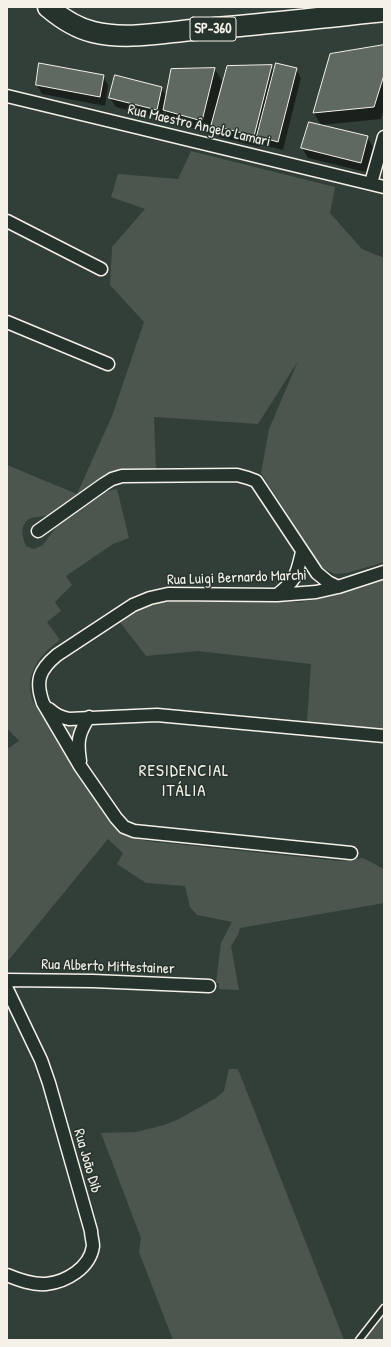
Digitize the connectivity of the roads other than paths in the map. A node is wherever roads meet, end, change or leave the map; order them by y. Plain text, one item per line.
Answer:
1 (48, 7) edge
2 (384, 11) edge
3 (7, 96) edge
4 (384, 137) edge
5 (371, 183) junction
6 (384, 187) edge
7 (7, 221) edge
8 (101, 269) dead end
9 (7, 322) edge
10 (108, 364) dead end
11 (38, 532) dead end
12 (302, 552) junction
13 (384, 572) edge
14 (338, 587) junction
15 (277, 595) junction
16 (43, 703) junction
17 (89, 717) junction
18 (384, 736) edge
19 (80, 766) junction
20 (351, 853) dead end
21 (7, 980) edge
22 (209, 986) dead end
23 (7, 989) edge
24 (7, 1275) edge
25 (384, 1308) edge
26 (359, 1340) edge

1 - 2 main road, SP-360
3 - 5 street, Rua Maestro Ângelo Lamari
4 - 5 street
5 - 6 street, Rua Maestro Ângelo Lamari
7 - 8 street
9 - 10 street
11 - 12 street
12 - 14 street
12 - 15 street
13 - 14 street, Rua Luigi Bernardo Marchi
14 - 15 street, Rua Luigi Bernardo Marchi
15 - 16 street, Rua Luigi Bernardo Marchi
16 - 17 street
16 - 19 street, Rua Luigi Bernardo Marchi
17 - 18 street
17 - 19 street
19 - 20 street, Rua Luigi Bernardo Marchi
21 - 22 street, Rua Alberto Mittestainer
23 - 24 street, Rua João Dib
25 - 26 lane

